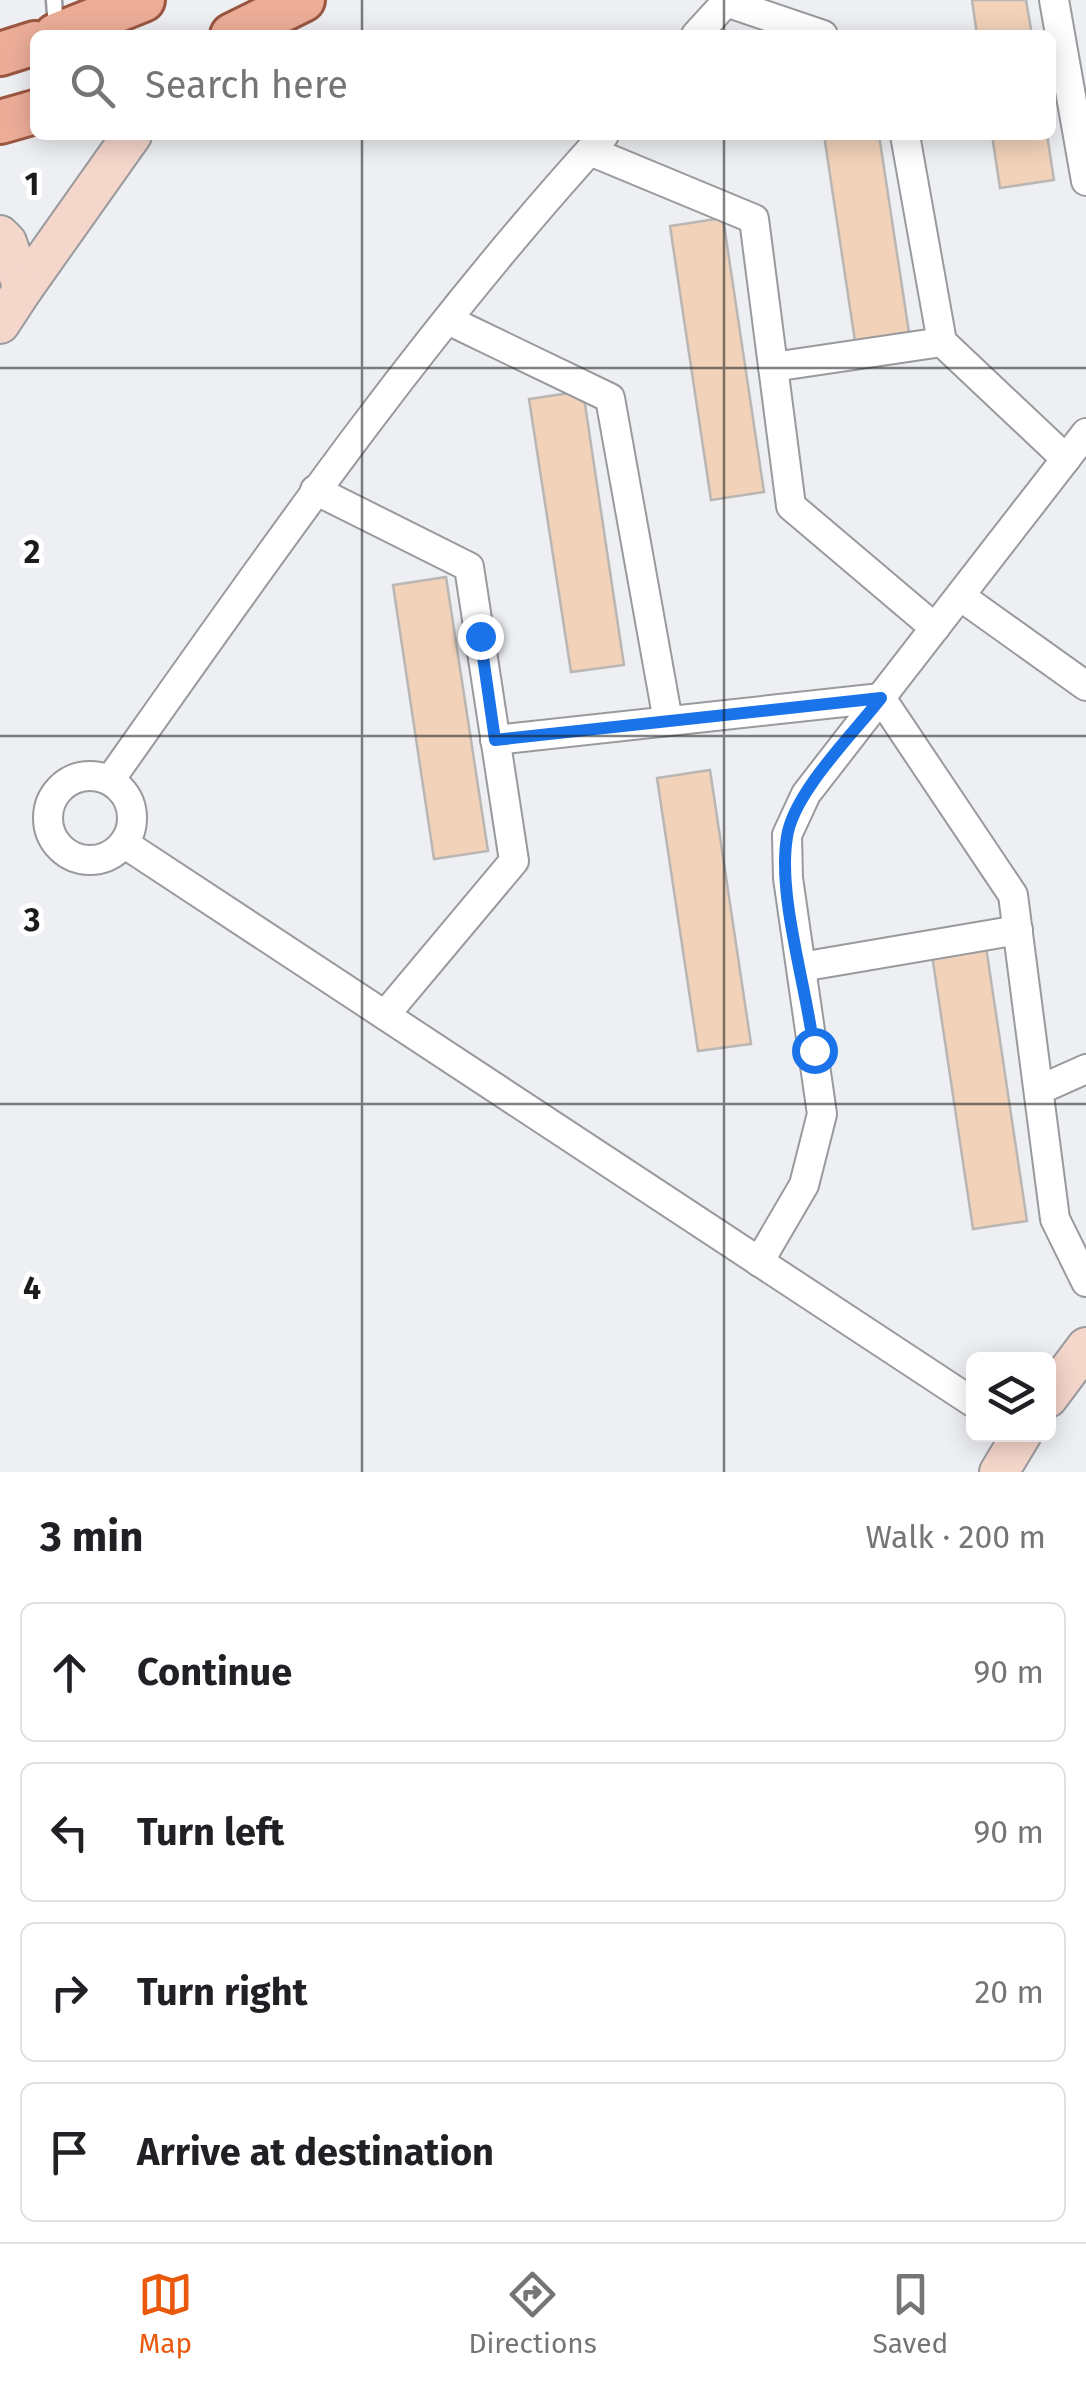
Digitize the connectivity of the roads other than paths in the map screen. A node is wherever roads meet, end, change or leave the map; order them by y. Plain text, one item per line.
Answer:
1 (54, 0) edge
2 (143, 0) edge
3 (303, 0) edge
4 (1054, 0) edge
5 (727, 1) edge
6 (56, 30) edge
7 (68, 30) edge
8 (242, 30) edge
9 (701, 30) edge
10 (809, 30) edge
11 (30, 45) edge
12 (0, 54) edge
13 (30, 113) edge
14 (0, 122) edge
15 (128, 140) edge
16 (906, 140) edge
17 (597, 143) edge
18 (1086, 181) edge
19 (0, 235) edge
20 (23, 289) junction
21 (448, 320) junction
22 (0, 324) edge
23 (942, 342) junction
24 (773, 367) junction
25 (1086, 433) edge
26 (1066, 460) junction
27 (315, 490) junction
28 (960, 596) junction
29 (935, 628) junction
30 (1086, 686) edge
31 (881, 698) junction
32 (668, 721) junction
33 (495, 740) junction
34 (110, 780) junction
35 (125, 844) junction
36 (1018, 930) junction
37 (801, 967) junction
38 (385, 1016) junction
39 (1086, 1069) edge
40 (1039, 1090) junction
41 (759, 1262) junction
42 (1086, 1282) edge
43 (1086, 1347) edge
44 (1056, 1387) edge
45 (966, 1398) edge
46 (1017, 1442) edge
47 (999, 1472) edge

1 - 6 lane
2 - 7 main road
3 - 8 main road
4 - 18 street
5 - 9 street
5 - 10 street
11 - 12 main road
13 - 14 main road
15 - 20 street
16 - 23 street
17 - 21 street
17 - 24 street
19 - 20 street
20 - 22 street
21 - 27 street
21 - 32 street
23 - 24 street
23 - 26 street
24 - 29 street
25 - 26 street
26 - 28 street
27 - 33 street
27 - 34 street
28 - 29 street
28 - 30 street
29 - 31 street
31 - 32 street
31 - 36 street
31 - 37 street
32 - 33 street
33 - 38 street
34 - 35 street
34 - 35 street
35 - 38 street
36 - 37 street
36 - 40 street
37 - 41 street
38 - 41 street
39 - 40 street
40 - 42 street
41 - 45 street
43 - 44 street
46 - 47 street

